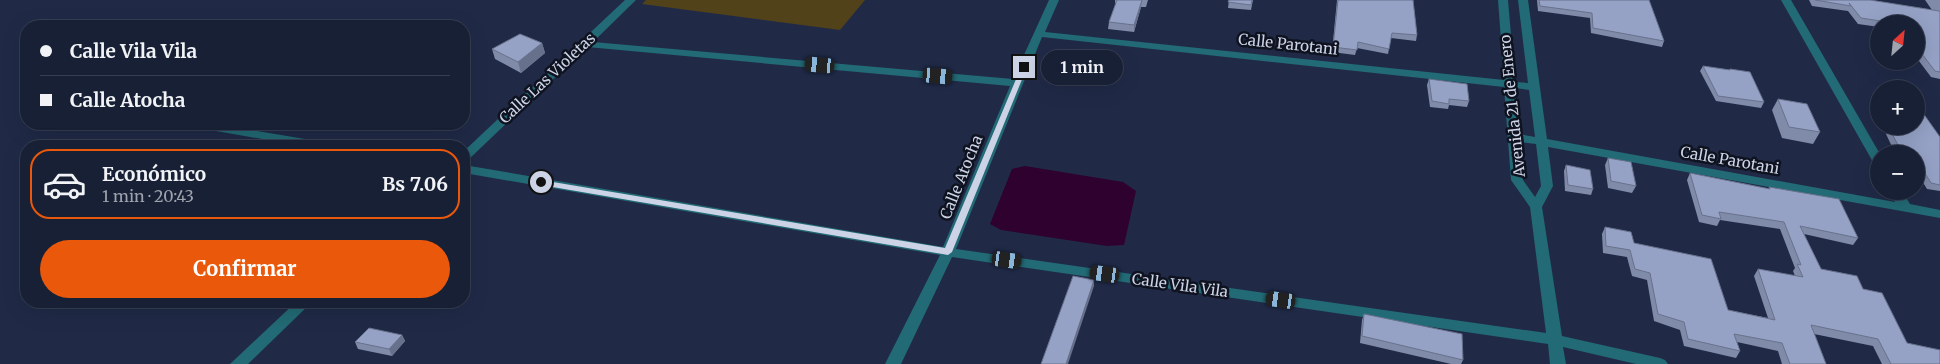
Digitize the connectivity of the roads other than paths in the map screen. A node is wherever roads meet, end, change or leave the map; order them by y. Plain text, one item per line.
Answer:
1 (631, 0) edge
2 (1054, 0) edge
3 (1503, 0) edge
4 (1523, 0) edge
5 (1786, 0) edge
6 (1039, 34) junction
7 (584, 44) junction
8 (1017, 83) junction
9 (1509, 84) junction
10 (1534, 87) junction
11 (226, 130) edge
12 (1514, 137) junction
13 (287, 140) edge
14 (1541, 142) junction
15 (1870, 146) edge
16 (470, 151) edge
17 (470, 170) edge
18 (1901, 200) edge
19 (1536, 207) junction
20 (1905, 208) junction
21 (1940, 214) edge
22 (948, 252) junction
23 (298, 308) edge
24 (1556, 340) junction
25 (238, 364) edge
26 (893, 364) edge
27 (1558, 364) edge
28 (1660, 364) edge

1 - 7 street, Calle Las Violetas
2 - 6 street, Calle Atocha
3 - 9 street, Avenida 21 de Enero
4 - 10 street, Avenida 21 de Enero
5 - 15 street
6 - 8 street, Calle Atocha
6 - 9 street, Calle Parotani
7 - 8 street
7 - 16 street, Calle Las Violetas
8 - 22 street, Calle Atocha
9 - 10 street, Calle Parotani
9 - 12 street, Avenida 21 de Enero
10 - 14 street, Avenida 21 de Enero
11 - 13 street
12 - 14 street, Calle Parotani
12 - 19 street, Avenida 21 de Enero
14 - 19 street, Avenida 21 de Enero
14 - 20 street, Calle Parotani
17 - 22 street, Calle Vila Vila
18 - 20 street
19 - 24 street, Avenida 21 de Enero
20 - 21 street, Calle Parotani
22 - 24 street, Calle Vila Vila
22 - 26 street, Calle Atocha
23 - 25 street
24 - 27 street, Avenida 21 de Enero
24 - 28 street, Calle Vila Vila

